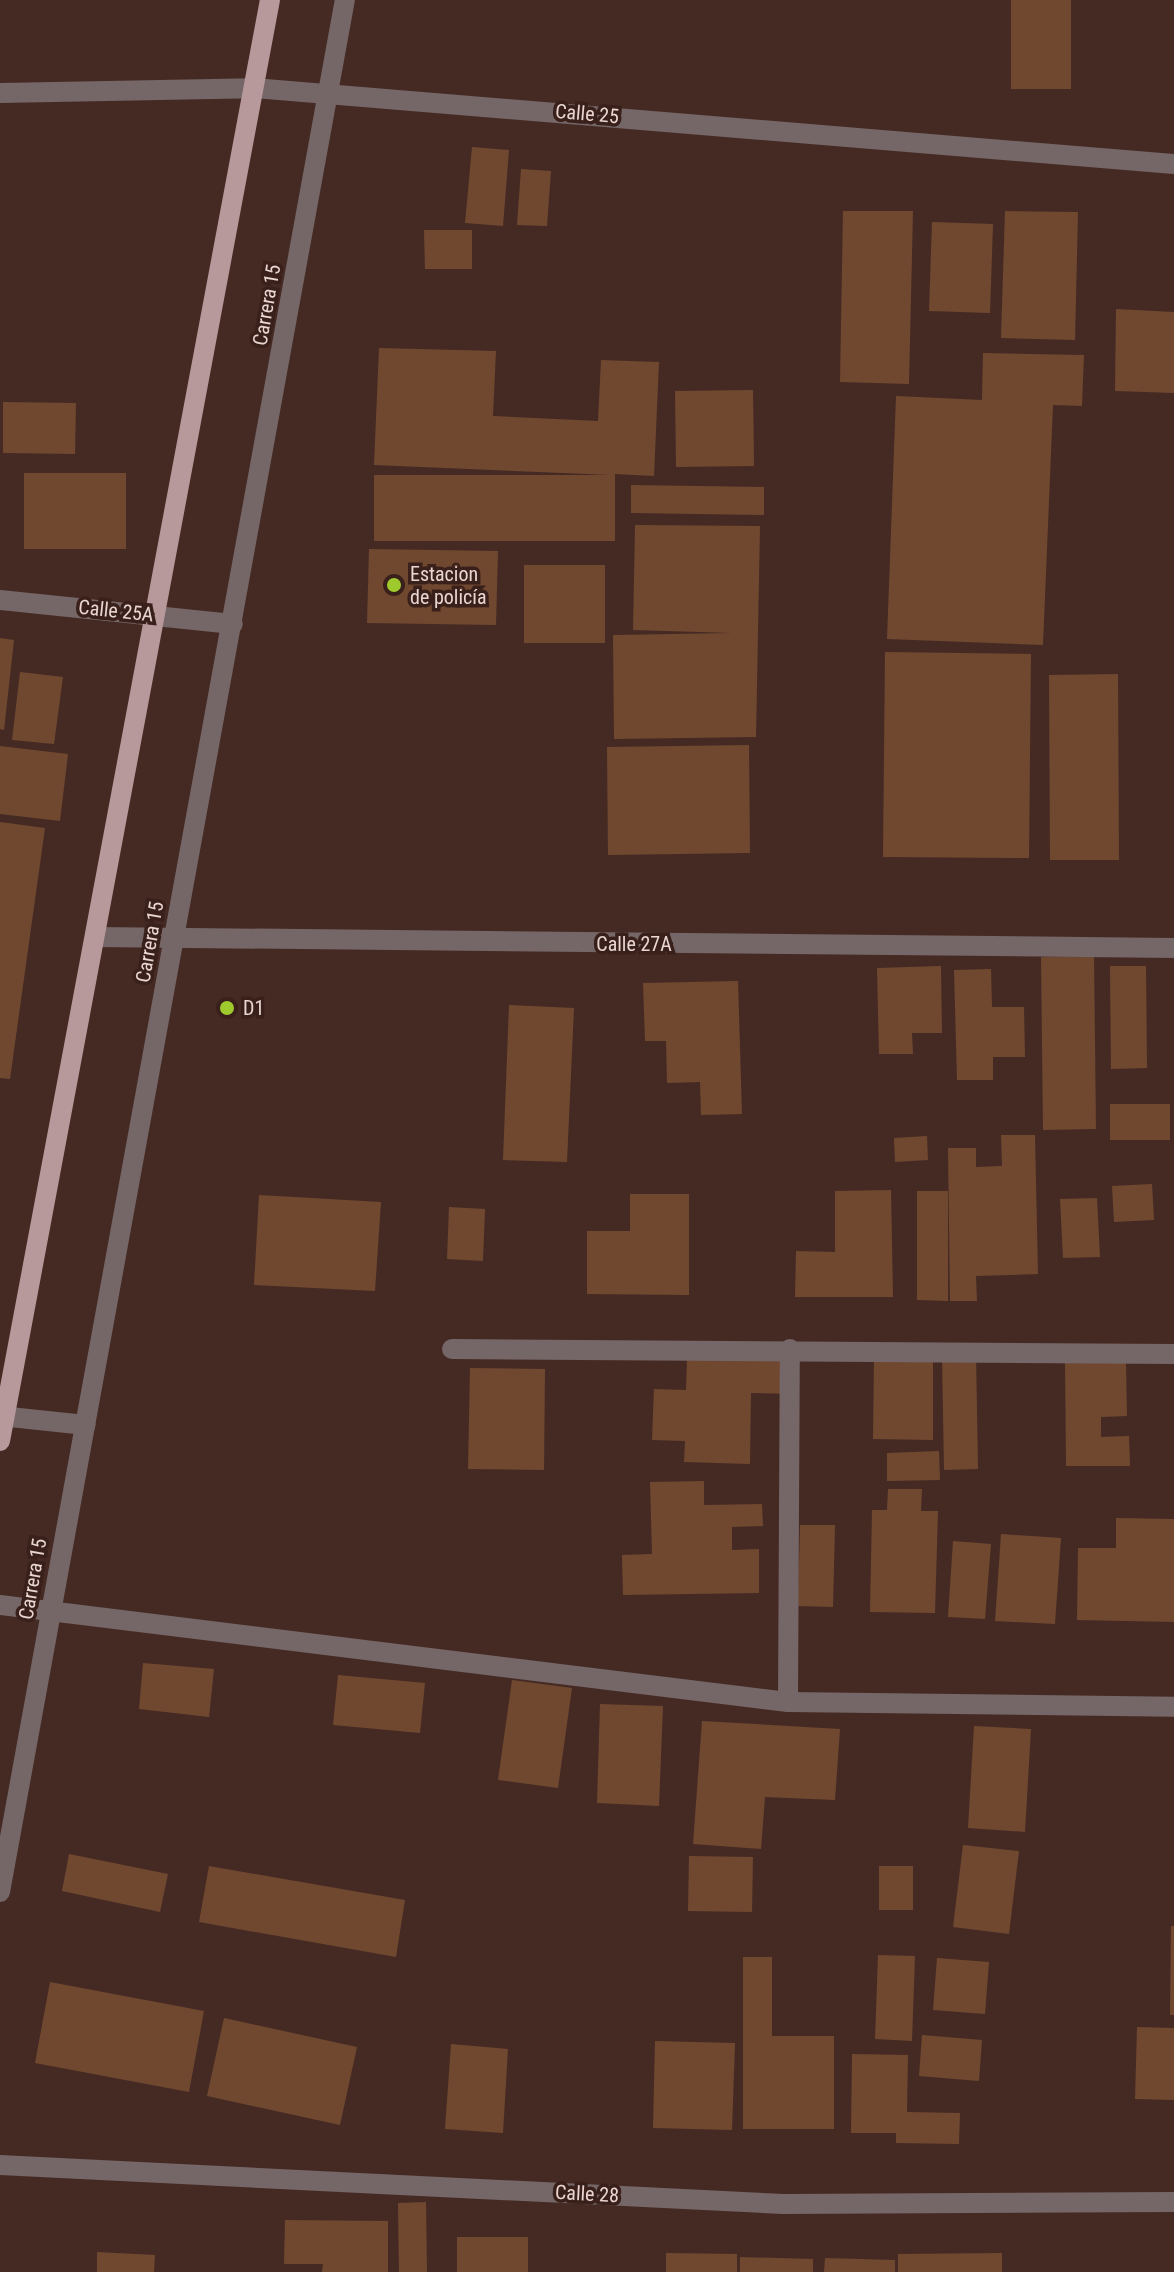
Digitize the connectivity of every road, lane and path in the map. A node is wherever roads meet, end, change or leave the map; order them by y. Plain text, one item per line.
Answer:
1 (270, 0) edge
2 (345, 0) edge
3 (253, 88) junction
4 (0, 93) edge
5 (330, 93) junction
6 (1174, 164) edge
7 (0, 600) edge
8 (155, 614) junction
9 (233, 624) junction
10 (95, 937) junction
11 (174, 940) junction
12 (1174, 948) edge
13 (452, 1349) dead end
14 (790, 1349) junction
15 (1174, 1354) edge
16 (2, 1416) edge
17 (86, 1425) junction
18 (0, 1441) edge
19 (0, 1605) edge
20 (51, 1613) junction
21 (788, 1702) junction
22 (1174, 1707) edge
23 (0, 1892) edge
24 (0, 2165) edge
25 (1174, 2202) edge

1 - 3 main road
2 - 5 street, Carrera 15
3 - 4 street, Calle 25
3 - 5 street, Calle 25
3 - 8 main road
5 - 6 street, Calle 25
5 - 9 street, Carrera 15
7 - 8 street, Calle 25A
8 - 9 street, Calle 25A
8 - 10 main road
9 - 11 street, Carrera 15
10 - 11 street, Calle 27A
10 - 16 main road
11 - 12 street, Calle 27A
11 - 17 street, Carrera 15
13 - 14 street
14 - 15 street
14 - 21 street
16 - 17 street
16 - 18 main road
17 - 20 street, Carrera 15
19 - 20 street
20 - 21 street
20 - 23 street, Carrera 15
21 - 22 street
24 - 25 street, Calle 28

